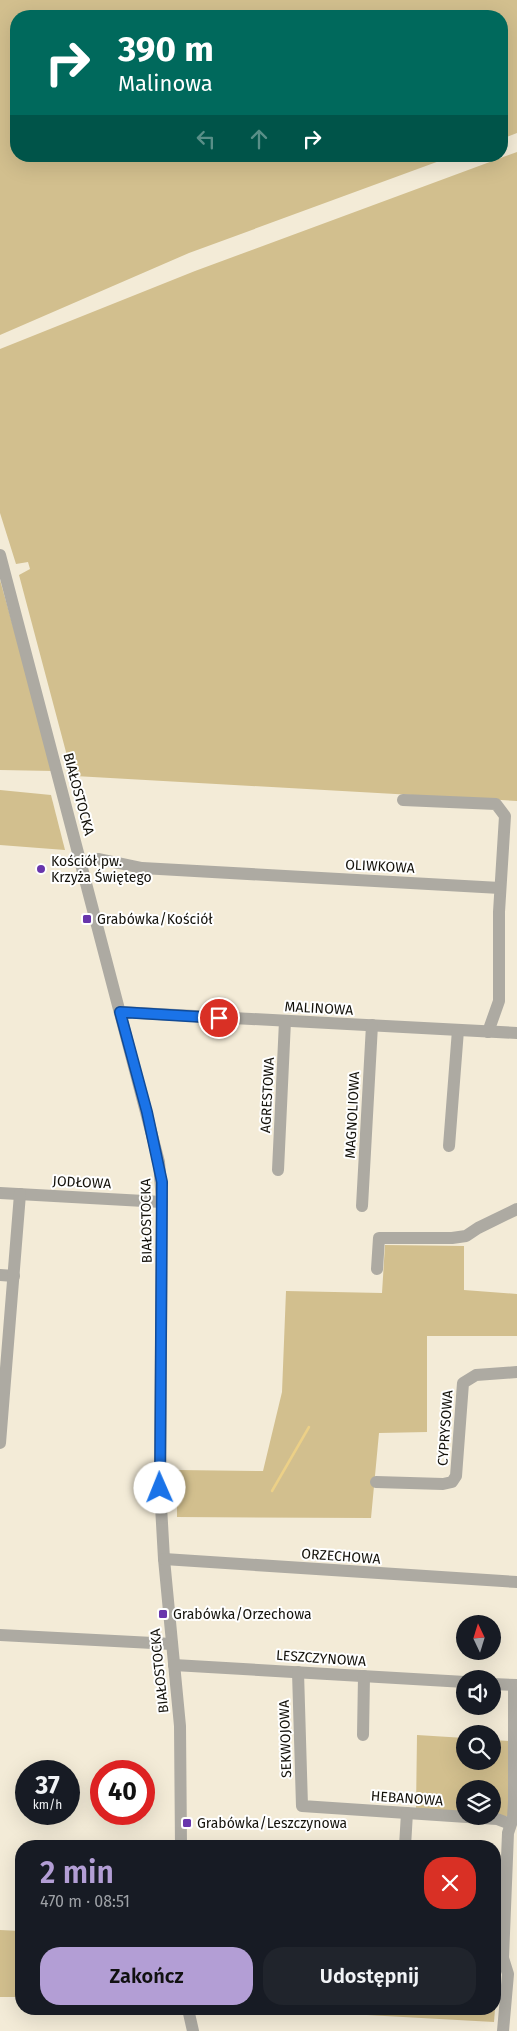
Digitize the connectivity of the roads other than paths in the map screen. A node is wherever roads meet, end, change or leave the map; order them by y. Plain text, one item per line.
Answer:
1 (0, 555) edge
2 (403, 800) dead end
3 (81, 862) junction
4 (500, 888) junction
5 (120, 1012) junction
6 (285, 1021) junction
7 (372, 1026) junction
8 (458, 1030) junction
9 (488, 1032) junction
10 (517, 1033) edge
11 (449, 1146) dead end
12 (278, 1170) dead end
13 (0, 1193) edge
14 (20, 1194) junction
15 (162, 1202) junction
16 (362, 1206) dead end
17 (517, 1209) edge
18 (377, 1269) dead end
19 (0, 1275) edge
20 (14, 1276) junction
21 (3, 1351) edge
22 (517, 1372) edge
23 (0, 1443) edge
24 (376, 1482) dead end
25 (164, 1559) junction
26 (517, 1582) edge
27 (0, 1635) edge
28 (172, 1644) junction
29 (174, 1665) junction
30 (298, 1672) junction
31 (364, 1676) junction
32 (456, 1681) edge
33 (501, 1684) edge
34 (516, 1685) edge
35 (363, 1735) dead end
36 (302, 1806) joint
37 (407, 1813) junction
38 (510, 1824) junction
39 (181, 1840) edge
40 (405, 1840) edge
41 (513, 1974) edge
42 (189, 2015) edge
43 (193, 2031) edge
44 (503, 2031) edge

1 - 3 street, BIAŁOSTOCKA
2 - 4 street
3 - 4 street, OLIWKOWA
3 - 5 street, BIAŁOSTOCKA
4 - 9 street
5 - 6 street, MALINOWA
5 - 15 street, BIAŁOSTOCKA
6 - 7 street, MALINOWA
6 - 12 street, AGRESTOWA
7 - 8 street, MALINOWA
7 - 16 street, MAGNOLIOWA
8 - 9 street, MALINOWA
8 - 11 street
9 - 10 street, MALINOWA
13 - 14 street, JODŁOWA
14 - 15 street, JODŁOWA
14 - 20 street
15 - 25 street, BIAŁOSTOCKA
17 - 18 street
19 - 20 street
20 - 21 street
21 - 23 street
22 - 24 street, CYPRYSOWA
25 - 26 street, ORZECHOWA
25 - 28 street, BIAŁOSTOCKA
27 - 28 street
28 - 29 street, BIAŁOSTOCKA
29 - 30 street, LESZCZYNOWA
29 - 39 street, BIAŁOSTOCKA
30 - 31 street, LESZCZYNOWA
30 - 36 street, SEKWOJOWA
31 - 32 street, LESZCZYNOWA
31 - 35 street
33 - 34 street
34 - 38 street
36 - 37 street, HEBANOWA
37 - 38 street, HEBANOWA
37 - 40 street
38 - 41 street
41 - 44 street
42 - 43 street

